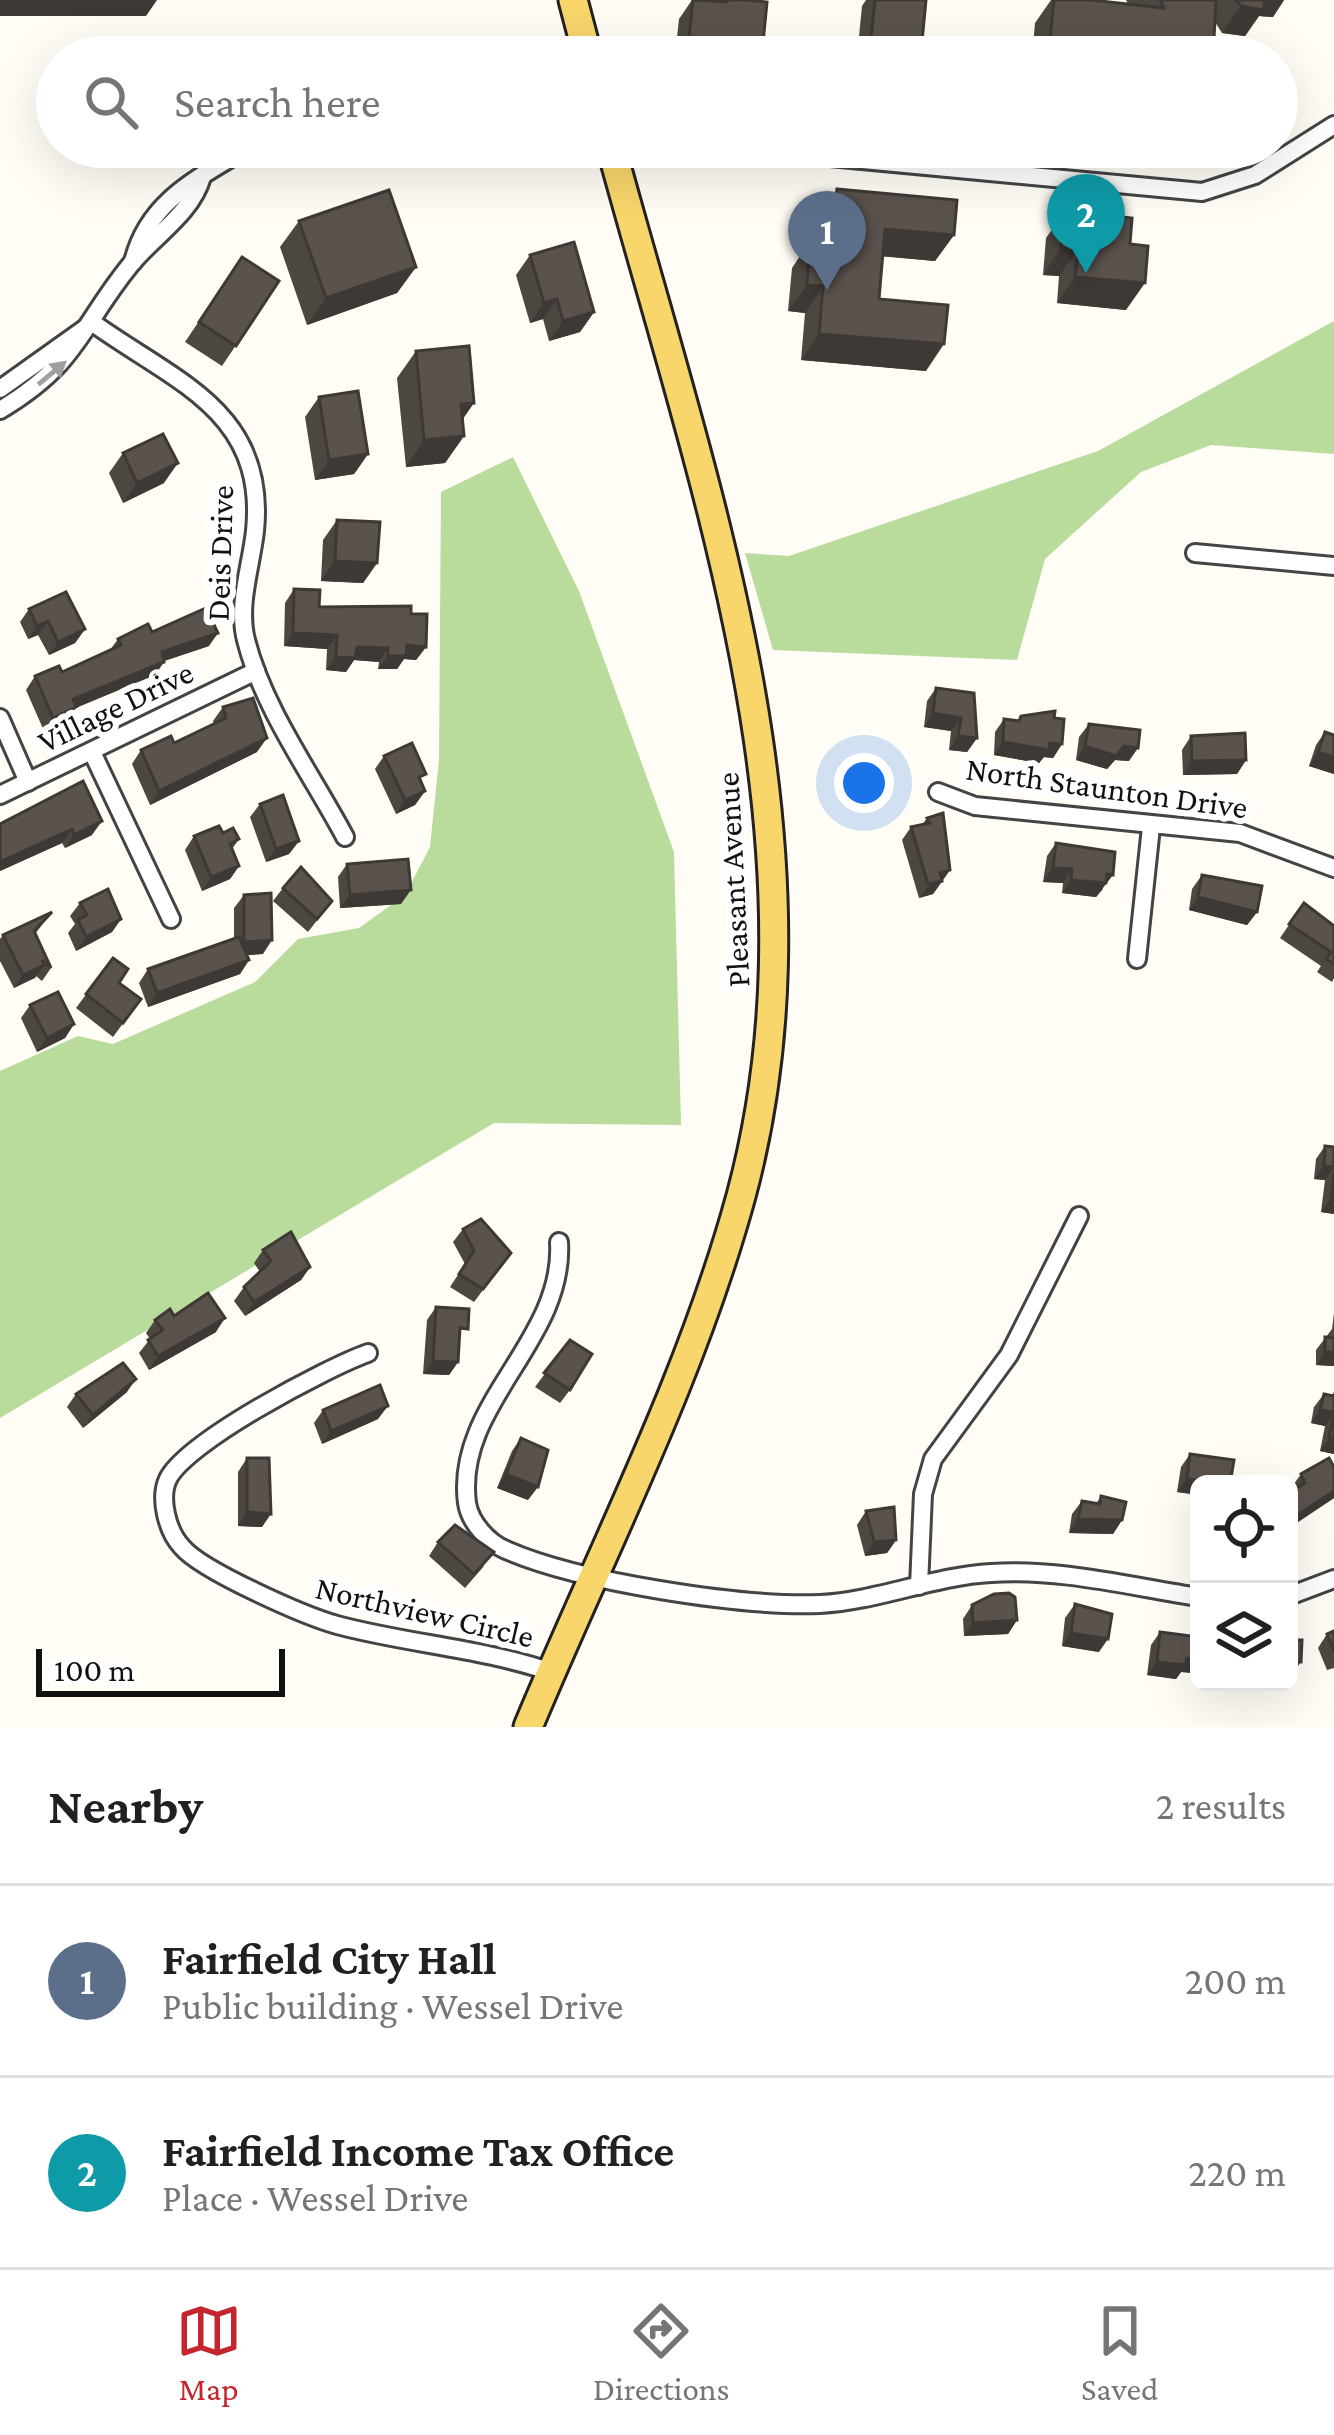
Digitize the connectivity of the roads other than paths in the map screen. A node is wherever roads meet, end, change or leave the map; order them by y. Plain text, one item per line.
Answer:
1 (573, 0) edge
2 (583, 36) edge
3 (1334, 125) edge
4 (1298, 148) edge
5 (217, 168) edge
6 (616, 168) edge
7 (947, 168) edge
8 (1266, 168) edge
9 (93, 323) junction
10 (0, 389) edge
11 (0, 410) edge
12 (1196, 553) dead end
13 (1334, 566) edge
14 (256, 671) junction
15 (0, 718) edge
16 (92, 752) junction
17 (28, 782) junction
18 (938, 792) dead end
19 (0, 796) edge
20 (1150, 827) junction
21 (345, 837) dead end
22 (1334, 868) edge
23 (171, 919) dead end
24 (1137, 959) dead end
25 (1079, 1216) dead end
26 (559, 1242) dead end
27 (368, 1353) dead end
28 (593, 1575) junction
29 (1334, 1579) edge
30 (919, 1586) junction
31 (1298, 1592) edge
32 (1190, 1597) edge
33 (551, 1672) junction
34 (528, 1727) edge

1 - 2 main road
3 - 4 street
5 - 9 street
6 - 28 main road, Pleasant Avenue
7 - 8 street
9 - 10 street
11 -> 9 street
9 - 14 street, Deis Drive
12 - 13 street
14 - 16 street, Village Drive
14 - 21 street, Deis Drive
15 - 17 street
16 - 17 street, Village Drive
16 - 23 street
17 - 19 street, Village Drive
18 - 20 street, North Staunton Drive
20 - 22 street, North Staunton Drive
20 - 24 street
25 - 30 street
26 - 28 street
27 - 33 street, Northview Circle
28 - 30 street
28 - 33 main road, Pleasant Avenue
29 - 31 street
30 - 32 street
33 - 34 main road, Pleasant Avenue

